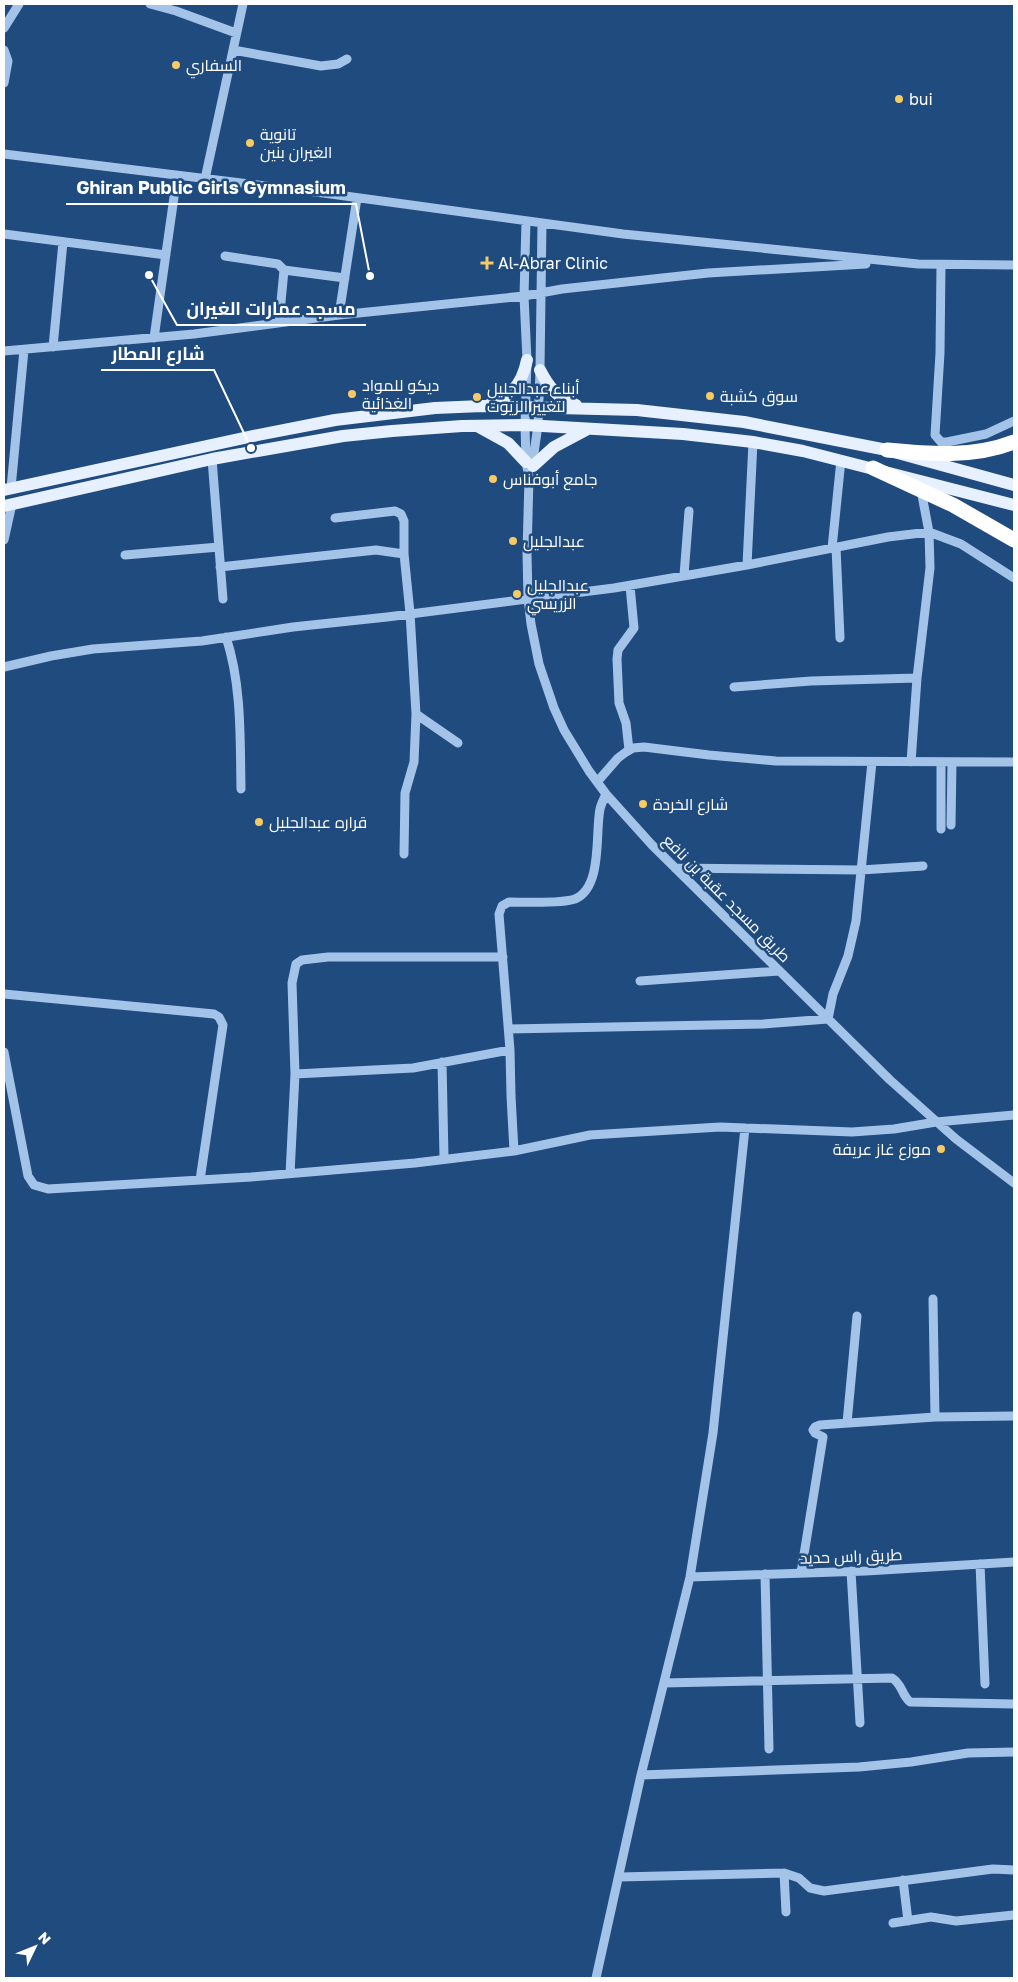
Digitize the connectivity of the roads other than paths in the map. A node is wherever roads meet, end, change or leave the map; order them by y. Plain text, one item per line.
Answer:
1 (19, 4) edge
2 (150, 4) edge
3 (243, 4) edge
4 (4, 25) edge
5 (236, 33) junction
6 (4, 50) edge
7 (233, 50) junction
8 (347, 59) dead end
9 (4, 83) edge
10 (4, 154) edge
11 (177, 176) junction
12 (205, 179) junction
13 (357, 198) junction
14 (526, 221) junction
15 (542, 223) junction
16 (4, 234) edge
17 (62, 242) junction
18 (166, 255) junction
19 (225, 256) dead end
20 (918, 264) junction
21 (941, 265) junction
22 (1014, 265) edge
23 (284, 270) junction
24 (345, 278) junction
25 (541, 294) junction
26 (524, 296) junction
27 (339, 315) junction
28 (279, 323) junction
29 (154, 338) junction
30 (53, 347) junction
31 (24, 350) junction
32 (4, 351) edge
33 (527, 360) junction
34 (540, 370) junction
35 (482, 406) junction
36 (532, 407) junction
37 (586, 408) junction
38 (1014, 421) edge
39 (531, 425) junction
40 (477, 426) junction
41 (588, 429) junction
42 (753, 442) junction
43 (1014, 442) edge
44 (887, 450) junction
45 (212, 459) junction
46 (841, 460) junction
47 (529, 468) junction
48 (873, 468) junction
49 (1014, 484) edge
50 (7, 489) edge
51 (921, 490) junction
52 (8, 505) edge
53 (1014, 505) edge
54 (689, 511) dead end
55 (335, 518) dead end
56 (929, 532) junction
57 (4, 540) edge
58 (1014, 540) edge
59 (219, 547) junction
60 (834, 547) junction
61 (404, 554) junction
62 (125, 556) dead end
63 (747, 565) junction
64 (220, 566) junction
65 (684, 575) junction
66 (1014, 578) edge
67 (630, 586) junction
68 (223, 598) dead end
69 (528, 598) junction
70 (410, 613) junction
71 (226, 637) junction
72 (840, 638) dead end
73 (4, 667) edge
74 (917, 678) junction
75 (734, 687) dead end
76 (416, 714) junction
77 (458, 743) dead end
78 (629, 750) junction
79 (872, 762) junction
80 (911, 762) junction
81 (941, 762) junction
82 (952, 762) junction
83 (1014, 762) edge
84 (597, 782) junction
85 (241, 789) dead end
86 (606, 794) junction
87 (951, 825) dead end
88 (941, 829) dead end
89 (404, 854) dead end
90 (923, 866) dead end
91 (675, 868) junction
92 (861, 870) junction
93 (503, 957) junction
94 (779, 971) junction
95 (640, 981) dead end
96 (4, 994) edge
97 (828, 1019) junction
98 (509, 1029) junction
99 (510, 1050) junction
100 (4, 1052) edge
101 (442, 1062) junction
102 (295, 1074) junction
103 (1014, 1115) edge
104 (936, 1122) junction
105 (745, 1128) junction
106 (514, 1151) junction
107 (444, 1158) junction
108 (290, 1174) junction
109 (200, 1180) junction
110 (1014, 1184) edge
111 (933, 1299) dead end
112 (857, 1316) dead end
113 (1014, 1416) edge
114 (935, 1417) junction
115 (848, 1423) junction
116 (1014, 1562) edge
117 (980, 1564) junction
118 (851, 1571) junction
119 (801, 1573) junction
120 (765, 1574) junction
121 (690, 1577) junction
122 (857, 1680) junction
123 (766, 1682) junction
124 (664, 1683) junction
125 (985, 1684) dead end
126 (1014, 1704) edge
127 (860, 1723) dead end
128 (769, 1749) dead end
129 (1014, 1752) edge
130 (641, 1775) junction
131 (1014, 1870) edge
132 (784, 1873) junction
133 (620, 1877) junction
134 (902, 1880) junction
135 (786, 1912) dead end
136 (1014, 1915) edge
137 (908, 1920) junction
138 (892, 1923) dead end
139 (596, 1978) edge

1 - 4 street
2 - 5 street
3 - 5 street
5 - 7 street
6 - 9 street
7 - 8 street
7 - 12 street
10 - 11 street
11 - 12 street
11 - 18 street
12 - 13 street
13 - 14 street
13 - 24 street
14 - 15 street
14 - 26 street
15 - 20 street
15 - 25 street
16 - 17 street
17 - 18 street
17 - 30 street
18 - 29 street
19 - 23 street
20 - 21 street
20 - 25 street
21 - 22 street
21 - 38 street
23 - 24 street
23 - 28 street
24 - 27 street
25 - 26 street
25 - 34 street
26 - 27 street
26 - 33 street
27 - 28 street
28 - 29 street
29 - 30 street
30 - 31 street
31 - 32 street
31 - 50 street
33 - 35 main road
33 - 36 street
34 - 36 street
34 - 37 main road
35 - 36 main road
35 - 50 main road
36 - 37 main road
36 - 39 street, طريق مسجد عقبة بن نافع
37 - 44 main road
39 - 40 main road
39 - 41 main road
39 - 47 street, طريق مسجد عقبة بن نافع
40 - 45 main road
40 - 47 main road
41 - 42 main road
41 - 47 main road
42 - 46 main road
42 - 63 street
43 - 44 highway
44 - 49 main road
45 - 52 main road
45 - 59 street
46 - 48 main road
46 - 60 street
47 - 69 street, طريق مسجد عقبة بن نافع
48 - 51 highway
48 - 53 main road
51 - 56 street
51 - 58 highway
52 - 57 street
54 - 65 street
55 - 61 street
56 - 60 street
56 - 66 street
56 - 74 street
59 - 62 street
59 - 64 street
60 - 63 street
60 - 72 street
61 - 64 street
61 - 70 street
63 - 65 street
64 - 68 street
65 - 67 street
67 - 69 street
67 - 78 street
69 - 70 street
69 - 84 street, طريق مسجد عقبة بن نافع
70 - 71 street
70 - 76 street
71 - 73 street
71 - 85 street
74 - 75 street
74 - 80 street
76 - 77 street
76 - 89 street
78 - 79 street
78 - 84 street
79 - 80 street
79 - 92 street
80 - 81 street
81 - 82 street
81 - 88 street
82 - 83 street
82 - 87 street
84 - 86 street, طريق مسجد عقبة بن نافع
86 - 91 street, طريق مسجد عقبة بن نافع
86 - 93 street
90 - 92 street
91 - 92 street
91 - 94 street, طريق مسجد عقبة بن نافع
92 - 97 street
93 - 98 street
93 - 102 street
94 - 95 street
94 - 97 street, طريق مسجد عقبة بن نافع
96 - 109 street
97 - 98 street
97 - 104 street, طريق مسجد عقبة بن نافع
98 - 99 street
99 - 101 street
99 - 106 street
100 - 109 street
101 - 102 street
101 - 107 street
102 - 108 street
103 - 104 street
104 - 105 street
104 - 110 street, طريق مسجد عقبة بن نافع
105 - 106 street
105 - 121 street
106 - 107 street
107 - 108 street
108 - 109 street
111 - 114 street
112 - 115 street
113 - 114 street
114 - 115 street
115 - 119 street
116 - 117 street, طريق راس حديد
117 - 118 street, طريق راس حديد
117 - 125 street
118 - 119 street, طريق راس حديد
118 - 122 street
119 - 120 street, طريق راس حديد
120 - 121 street, طريق راس حديد
120 - 123 street
121 - 124 street
122 - 123 street
122 - 126 street
122 - 127 street
123 - 124 street
123 - 128 street
124 - 130 street
129 - 130 street
130 - 133 street
131 - 134 street
132 - 133 street
132 - 134 street
132 - 135 street
133 - 139 street
134 - 137 street
136 - 137 street
137 - 138 street

